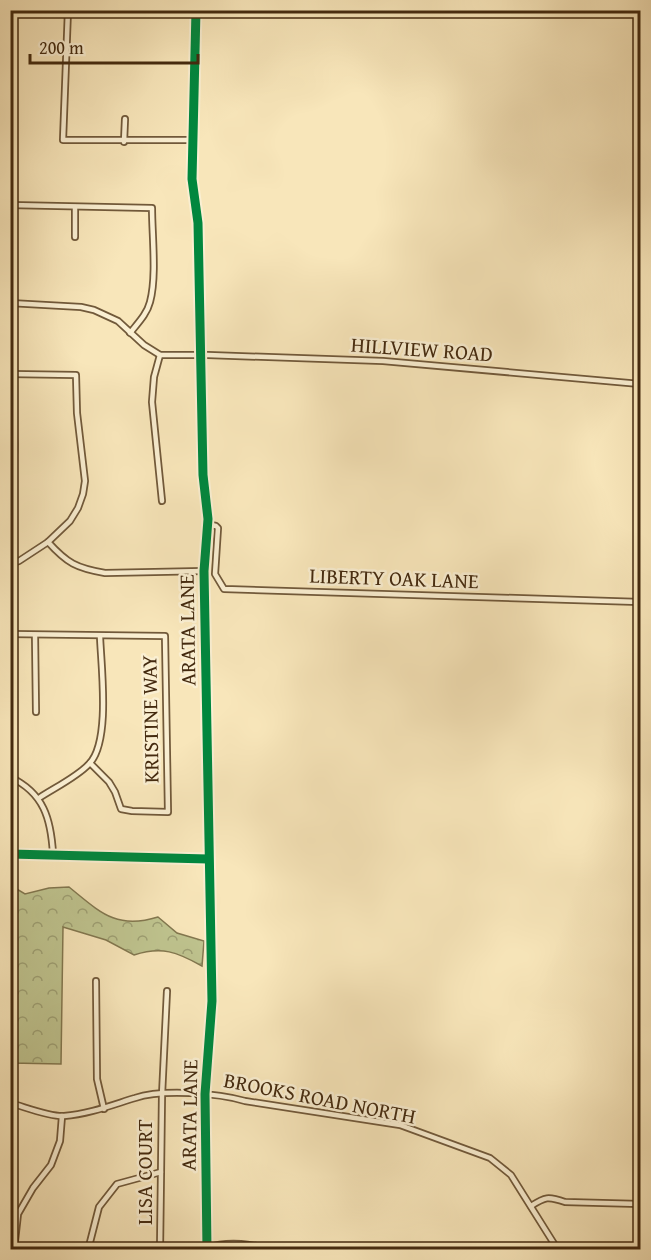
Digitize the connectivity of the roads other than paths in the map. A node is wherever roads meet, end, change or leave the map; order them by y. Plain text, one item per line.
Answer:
1 (68, 10) edge
2 (196, 10) edge
3 (125, 119) dead end
4 (192, 140) junction
5 (124, 142) junction
6 (10, 205) edge
7 (75, 207) junction
8 (75, 237) dead end
9 (10, 303) edge
10 (130, 333) junction
11 (160, 355) junction
12 (201, 355) junction
13 (10, 374) edge
14 (640, 384) edge
15 (10, 405) edge
16 (10, 475) edge
17 (162, 501) dead end
18 (207, 524) junction
19 (48, 542) junction
20 (10, 564) edge
21 (204, 571) junction
22 (640, 602) edge
23 (10, 634) edge
24 (34, 635) junction
25 (100, 636) junction
26 (36, 712) dead end
27 (90, 763) junction
28 (10, 777) edge
29 (39, 798) junction
30 (10, 854) edge
31 (53, 854) junction
32 (208, 859) junction
33 (96, 981) dead end
34 (167, 991) dead end
35 (205, 1094) junction
36 (162, 1095) junction
37 (10, 1103) edge
38 (104, 1109) junction
39 (62, 1116) junction
40 (161, 1172) junction
41 (640, 1204) edge
42 (531, 1206) junction
43 (251, 1248) edge
44 (208, 1249) edge
45 (14, 1250) edge
46 (88, 1250) edge
47 (160, 1250) edge
48 (277, 1250) edge
49 (558, 1250) edge

1 - 5 street
2 - 4 street, ARATA LANE
3 - 5 street
4 - 5 street
4 - 12 street, ARATA LANE
6 - 7 street
7 - 8 street
7 - 10 street
9 - 10 street
10 - 11 street
11 - 12 street, HILLVIEW ROAD
11 - 17 street
12 - 14 street, HILLVIEW ROAD
12 - 18 street, ARATA LANE
13 - 19 street
15 - 16 street
18 - 21 street, ARATA LANE
18 - 22 street, LIBERTY OAK LANE
19 - 20 street
19 - 21 street
21 - 32 street, ARATA LANE
23 - 24 street, KRISTINE WAY
24 - 25 street, KRISTINE WAY
24 - 26 street
25 - 27 street
25 - 27 street, KRISTINE WAY
27 - 29 street
28 - 29 street
29 - 31 street
30 - 31 street
31 - 32 street
32 - 35 street, ARATA LANE
33 - 38 street
34 - 36 street, LISA COURT
35 - 36 street, BROOKS ROAD NORTH
35 - 42 street, BROOKS ROAD NORTH
35 - 44 street, ARATA LANE
36 - 38 street, BROOKS ROAD NORTH
36 - 40 street, LISA COURT
37 - 39 street
38 - 39 street, BROOKS ROAD NORTH
39 - 45 street
40 - 46 street
40 - 47 street, LISA COURT
41 - 42 street
42 - 49 street, BROOKS ROAD NORTH
43 - 44 street
43 - 48 street

